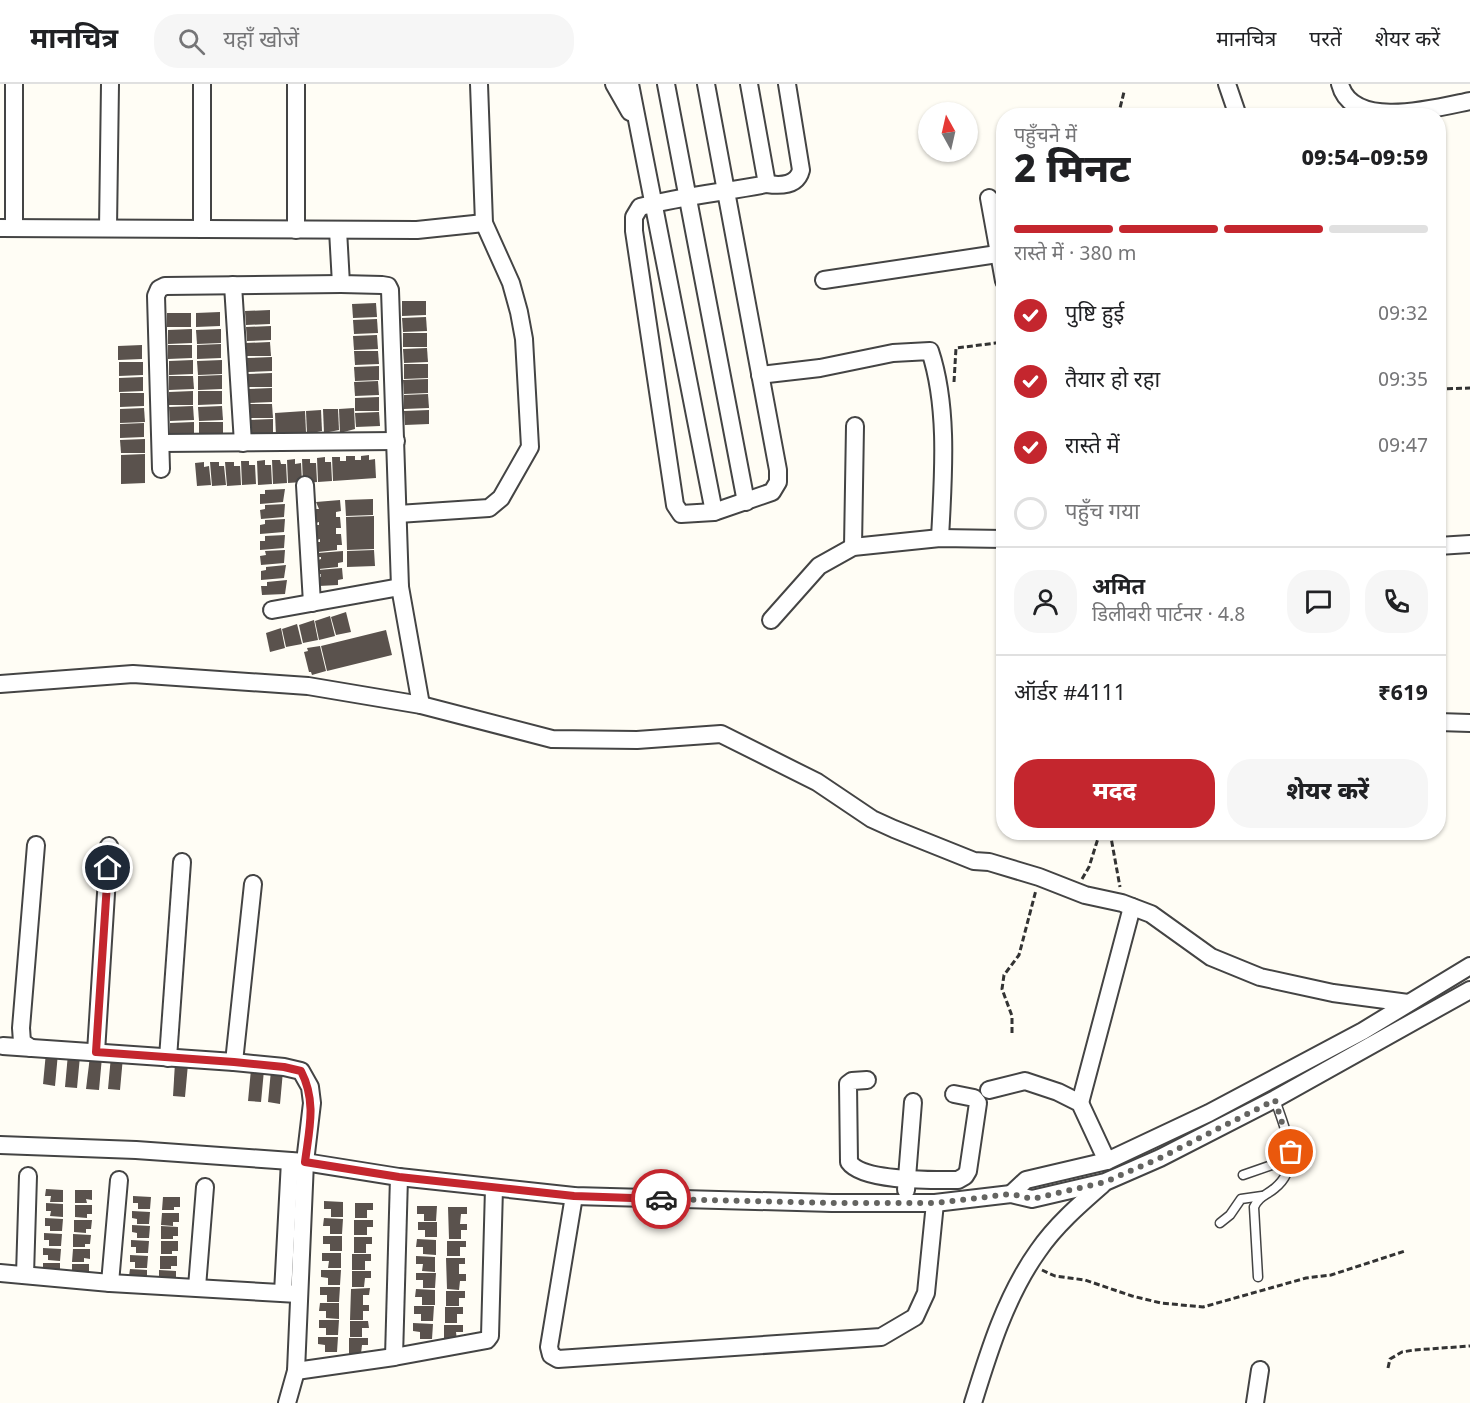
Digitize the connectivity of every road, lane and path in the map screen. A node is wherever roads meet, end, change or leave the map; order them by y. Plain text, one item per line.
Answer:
1 (14, 84) edge
2 (110, 84) edge
3 (202, 84) edge
4 (296, 84) edge
5 (479, 84) edge
6 (614, 84) edge
7 (630, 84) edge
8 (666, 84) edge
9 (706, 84) edge
10 (749, 84) edge
11 (787, 84) edge
12 (1227, 84) edge
13 (1340, 84) edge
14 (1124, 92) dead end
15 (1470, 101) edge
16 (1120, 108) edge
17 (1235, 108) edge
18 (1364, 108) edge
19 (1426, 108) edge
20 (638, 126) junction
21 (767, 184) junction
22 (726, 192) junction
23 (687, 198) junction
24 (989, 198) dead end
25 (654, 203) junction
26 (484, 223) junction
27 (7, 228) edge
28 (108, 228) junction
29 (996, 228) edge
30 (202, 229) junction
31 (296, 230) junction
32 (338, 230) junction
33 (996, 254) edge
34 (824, 280) dead end
35 (341, 284) junction
36 (233, 285) junction
37 (996, 343) edge
38 (760, 375) junction
39 (1470, 388) edge
40 (1446, 389) edge
41 (939, 390) junction
42 (855, 426) dead end
43 (396, 441) junction
44 (161, 443) junction
45 (243, 443) junction
46 (161, 469) dead end
47 (305, 485) dead end
48 (746, 502) junction
49 (714, 512) junction
50 (398, 514) junction
51 (940, 538) junction
52 (996, 538) edge
53 (1470, 544) edge
54 (1446, 546) edge
55 (853, 547) junction
56 (400, 586) junction
57 (312, 603) junction
58 (272, 610) dead end
59 (771, 620) dead end
60 (0, 684) edge
61 (421, 705) junction
62 (1446, 722) edge
63 (1470, 723) edge
64 (1097, 840) edge
65 (1112, 840) edge
66 (36, 845) dead end
67 (109, 846) dead end
68 (182, 862) dead end
69 (1039, 877) junction
70 (253, 884) dead end
71 (1075, 891) junction
72 (1127, 905) junction
73 (1470, 966) edge
74 (1470, 990) edge
75 (1408, 1003) junction
76 (1012, 1033) dead end
77 (3, 1046) dead end
78 (31, 1048) junction
79 (96, 1052) junction
80 (168, 1058) junction
81 (234, 1062) junction
82 (867, 1080) dead end
83 (989, 1090) dead end
84 (954, 1095) dead end
85 (1275, 1100) junction
86 (914, 1102) dead end
87 (1080, 1103) junction
88 (0, 1145) edge
89 (1292, 1158) junction
90 (1107, 1161) junction
91 (298, 1162) junction
92 (1243, 1175) dead end
93 (28, 1176) dead end
94 (399, 1177) junction
95 (906, 1179) junction
96 (119, 1180) dead end
97 (1105, 1182) junction
98 (205, 1187) dead end
99 (494, 1188) junction
100 (1011, 1194) junction
101 (574, 1196) junction
102 (1263, 1196) junction
103 (905, 1203) junction
104 (935, 1203) junction
105 (1220, 1223) dead end
106 (1405, 1251) dead end
107 (1029, 1264) junction
108 (0, 1274) edge
109 (25, 1275) junction
110 (1258, 1277) dead end
111 (110, 1283) junction
112 (197, 1287) junction
113 (291, 1294) junction
114 (1470, 1346) edge
115 (394, 1357) junction
116 (1388, 1368) dead end
117 (1260, 1370) dead end
118 (296, 1371) junction
119 (287, 1403) edge
120 (974, 1403) edge
121 (1255, 1403) edge

1 - 27 street
2 - 28 street
3 - 30 street
4 - 31 street
5 - 26 street
6 - 20 street
7 - 20 street
8 - 23 street
9 - 22 street
10 - 21 street
11 - 21 street
12 - 17 street
13 - 18 street
14 - 16 path
15 - 19 street
20 - 25 street
21 - 22 street
22 - 23 street
22 - 38 street
23 - 25 street
23 - 48 street
24 - 29 street
25 - 49 street
25 - 49 street
26 - 32 street
26 - 50 street
27 - 28 street
28 - 30 street
30 - 31 street
31 - 32 street
32 - 35 street
33 - 34 street
35 - 36 street
35 - 43 street
36 - 44 street
36 - 45 street
37 - 41 path
38 - 41 street
38 - 48 street
39 - 40 path
41 - 51 street
42 - 55 street
43 - 45 street
43 - 50 street
44 - 45 street
44 - 46 street
47 - 57 street
48 - 49 street
50 - 56 street
51 - 52 street
51 - 55 street
53 - 54 street
55 - 59 street
56 - 57 street
56 - 61 street
57 - 58 street
60 - 61 street
61 - 69 street
62 - 63 street
64 - 71 path
65 - 72 path
66 - 78 street
67 - 79 street
68 - 80 street
69 - 71 street
69 - 76 path
70 - 81 street
71 - 72 street
72 - 75 street
72 - 87 street
73 - 75 street
74 - 85 street
75 - 90 street
77 - 78 street
78 - 79 street
79 - 80 street
80 - 81 street
81 - 91 street
82 - 95 street
83 - 87 street
84 - 95 street
85 - 89 lane
85 - 97 street
86 - 95 street
87 - 90 street
88 - 91 street
89 - 92 lane
89 - 102 lane
90 - 100 street
91 - 94 street
91 - 113 street
93 - 109 street
94 - 99 street
94 - 115 street
95 - 103 street
96 - 111 street
97 - 100 street
97 - 107 street
98 - 112 street
99 - 101 street
99 - 115 street
100 - 104 street
101 - 103 street
101 - 104 street
102 - 105 lane
102 - 110 lane
103 - 104 street
106 - 107 path
107 - 120 street
108 - 109 street
109 - 111 street
111 - 112 street
112 - 113 street
113 - 118 street
114 - 116 path
115 - 118 street
117 - 121 street
118 - 119 street

